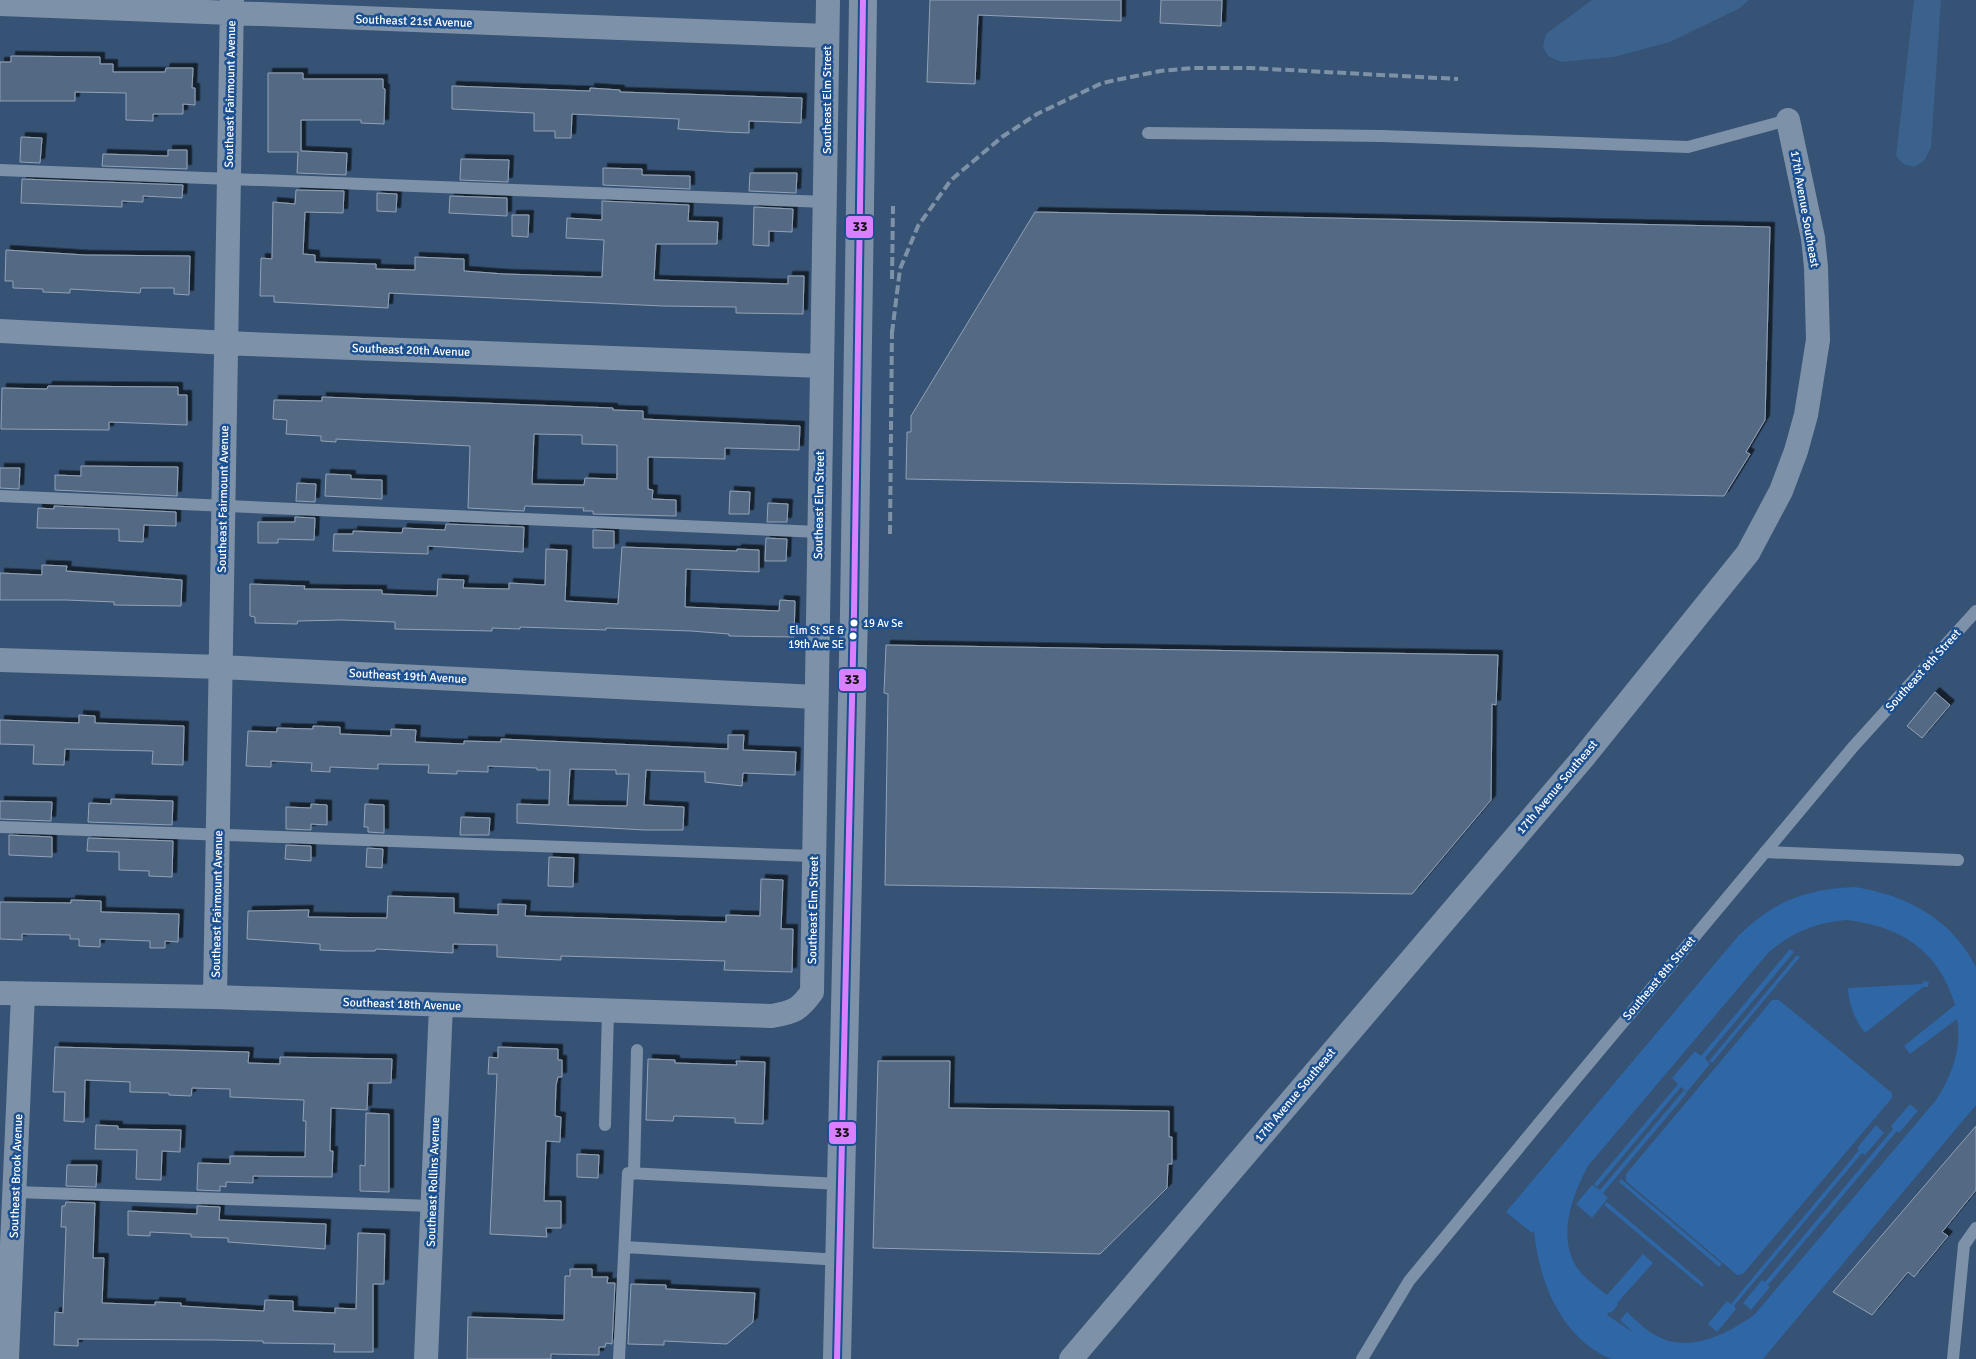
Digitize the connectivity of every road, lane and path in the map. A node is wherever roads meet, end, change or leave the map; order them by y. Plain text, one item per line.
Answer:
1 (828, 0) edge
2 (863, 0) edge
3 (0, 4) edge
4 (232, 7) edge
5 (827, 36) junction
6 (1788, 120) joint
7 (1148, 133) dead end
8 (0, 170) edge
9 (228, 180) junction
10 (826, 202) junction
11 (0, 331) edge
12 (226, 342) junction
13 (821, 366) junction
14 (0, 496) edge
15 (223, 505) junction
16 (819, 532) junction
17 (1976, 611) edge
18 (0, 660) edge
19 (220, 667) junction
20 (815, 697) junction
21 (0, 827) edge
22 (218, 835) junction
23 (1765, 852) junction
24 (814, 856) junction
25 (1958, 860) dead end
26 (11, 993) edge
27 (215, 997) junction
28 (440, 1005) junction
29 (802, 1007) joint
30 (608, 1011) junction
31 (637, 1050) dead end
32 (605, 1125) dead end
33 (8, 1152) edge
34 (634, 1173) junction
35 (840, 1184) junction
36 (15, 1192) junction
37 (433, 1206) junction
38 (1976, 1228) edge
39 (7, 1235) edge
40 (625, 1247) junction
41 (841, 1260) junction
42 (7, 1359) edge
43 (426, 1359) edge
44 (620, 1359) edge
45 (837, 1359) edge
46 (1071, 1359) edge
47 (1362, 1359) edge
48 (1953, 1359) edge

1 - 5 street, Southeast Elm Street
2 - 35 street
3 - 4 street, Southeast 21st Avenue
4 - 5 street, Southeast 21st Avenue
4 - 9 street, Southeast Fairmount Avenue
5 - 10 street, Southeast Elm Street
6 - 7 lane
6 - 46 street, 17th Avenue Southeast
8 - 9 lane
9 - 10 lane
9 - 12 street, Southeast Fairmount Avenue
10 - 13 street, Southeast Elm Street
11 - 12 street, Southeast 20th Avenue
12 - 13 street, Southeast 20th Avenue
12 - 15 street, Southeast Fairmount Avenue
13 - 16 street, Southeast Elm Street
14 - 15 lane
15 - 16 lane
15 - 19 street, Southeast Fairmount Avenue
16 - 20 street, Southeast Elm Street
17 - 23 lane, Southeast 8th Street
18 - 19 street, Southeast 19th Avenue
19 - 20 street, Southeast 19th Avenue
19 - 22 street, Southeast Fairmount Avenue
20 - 24 street, Southeast Elm Street
21 - 22 lane
22 - 24 lane
22 - 27 street, Southeast Fairmount Avenue
23 - 25 lane
23 - 47 lane, Southeast 8th Street
24 - 29 street, Southeast Elm Street
26 - 27 street, Southeast 18th Avenue
26 - 33 street, Southeast Brook Avenue
27 - 28 street, Southeast 18th Avenue
28 - 30 street, Southeast 18th Avenue
28 - 37 street, Southeast Rollins Avenue
29 - 30 street, Southeast 18th Avenue
30 - 32 lane
31 - 34 lane
33 - 36 street, Southeast Brook Avenue
34 - 35 lane
34 - 40 lane
35 - 41 street
36 - 37 lane
36 - 39 street, Southeast Brook Avenue
37 - 43 street, Southeast Rollins Avenue
38 - 48 lane
39 - 42 street, Southeast Brook Avenue
40 - 41 lane
40 - 44 lane
41 - 45 street

